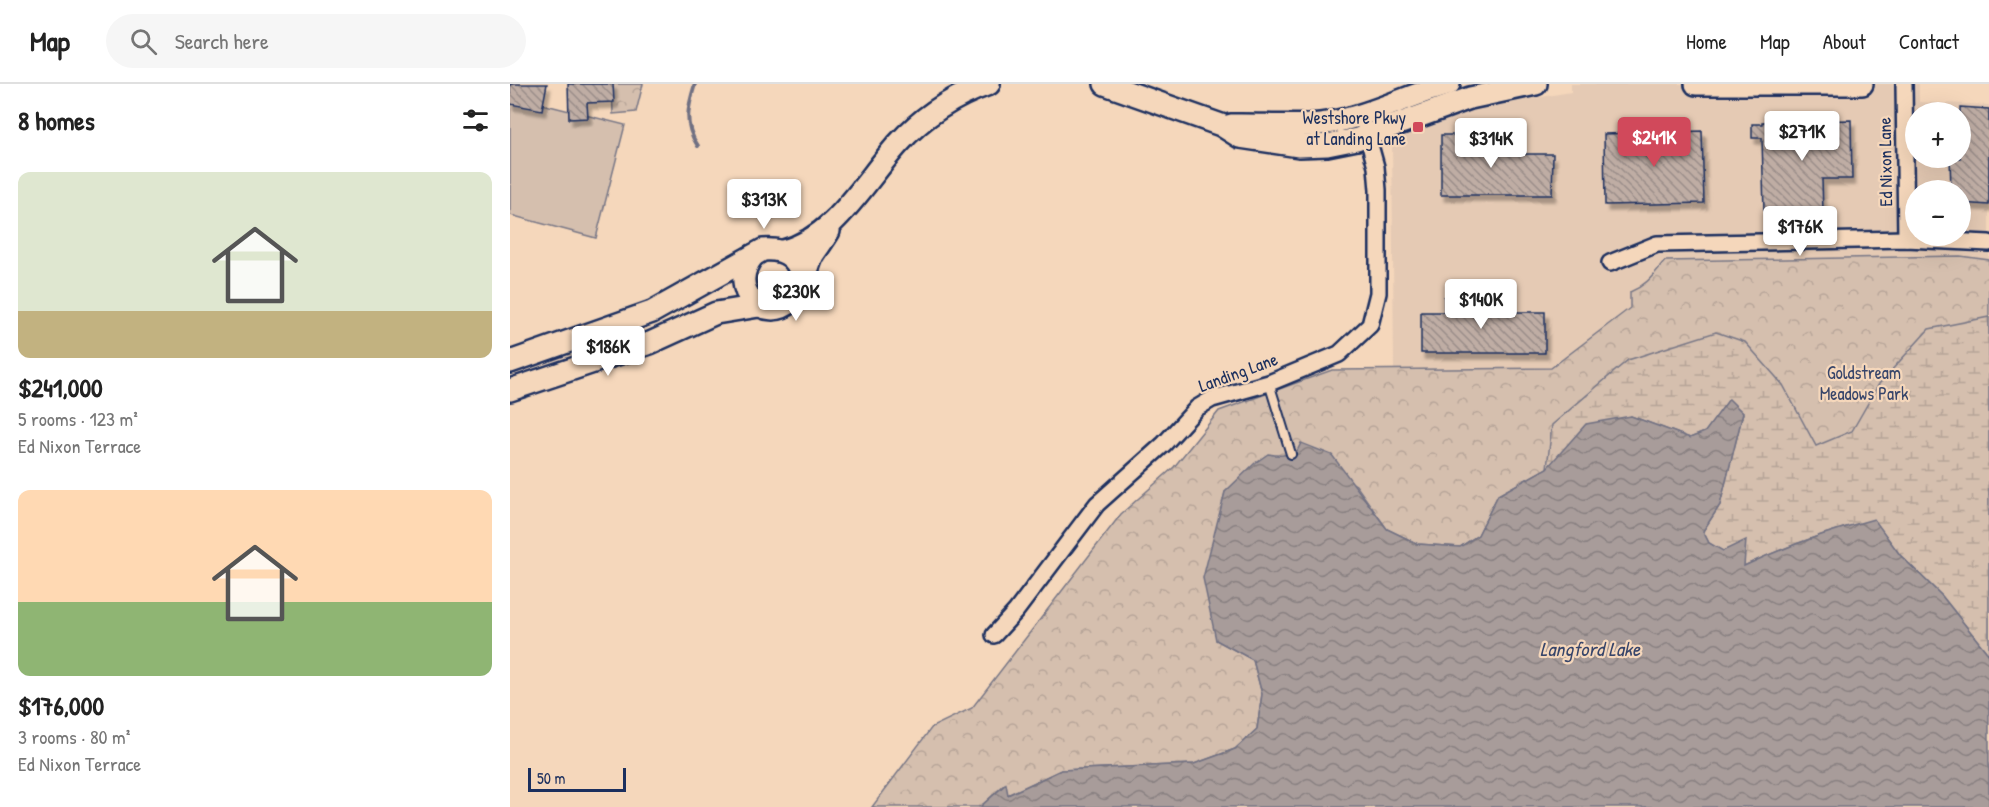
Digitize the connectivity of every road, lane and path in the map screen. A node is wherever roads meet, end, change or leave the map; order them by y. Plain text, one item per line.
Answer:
1 (989, 84) edge
2 (1105, 84) edge
3 (1449, 84) edge
4 (1536, 84) edge
5 (1696, 84) edge
6 (1704, 84) edge
7 (1862, 84) edge
8 (1904, 84) edge
9 (1362, 115) junction
10 (1221, 125) junction
11 (1367, 136) junction
12 (1905, 180) edge
13 (835, 219) junction
14 (1905, 239) edge
15 (1971, 242) edge
16 (1989, 243) edge
17 (783, 251) junction
18 (753, 256) junction
19 (1610, 263) dead end
20 (802, 281) junction
21 (759, 306) junction
22 (510, 362) edge
23 (1269, 383) junction
24 (510, 390) edge
25 (1291, 454) dead end
26 (994, 636) dead end

1 - 13 main road
2 - 10 main road
3 - 9 main road
4 - 11 main road
5 - 6 main road
6 - 7 main road
8 - 12 street, Ed Nixon Lane
9 - 10 main road
9 - 11 street, Landing Lane
10 - 11 main road
11 - 23 street, Landing Lane
13 - 17 main road
13 - 20 main road
14 - 19 street
15 - 16 street
17 - 18 main road
17 - 20 main road
18 - 21 main road
18 - 22 main road
20 - 21 main road
21 - 24 main road
23 - 25 lane
23 - 26 street, Landing Lane

